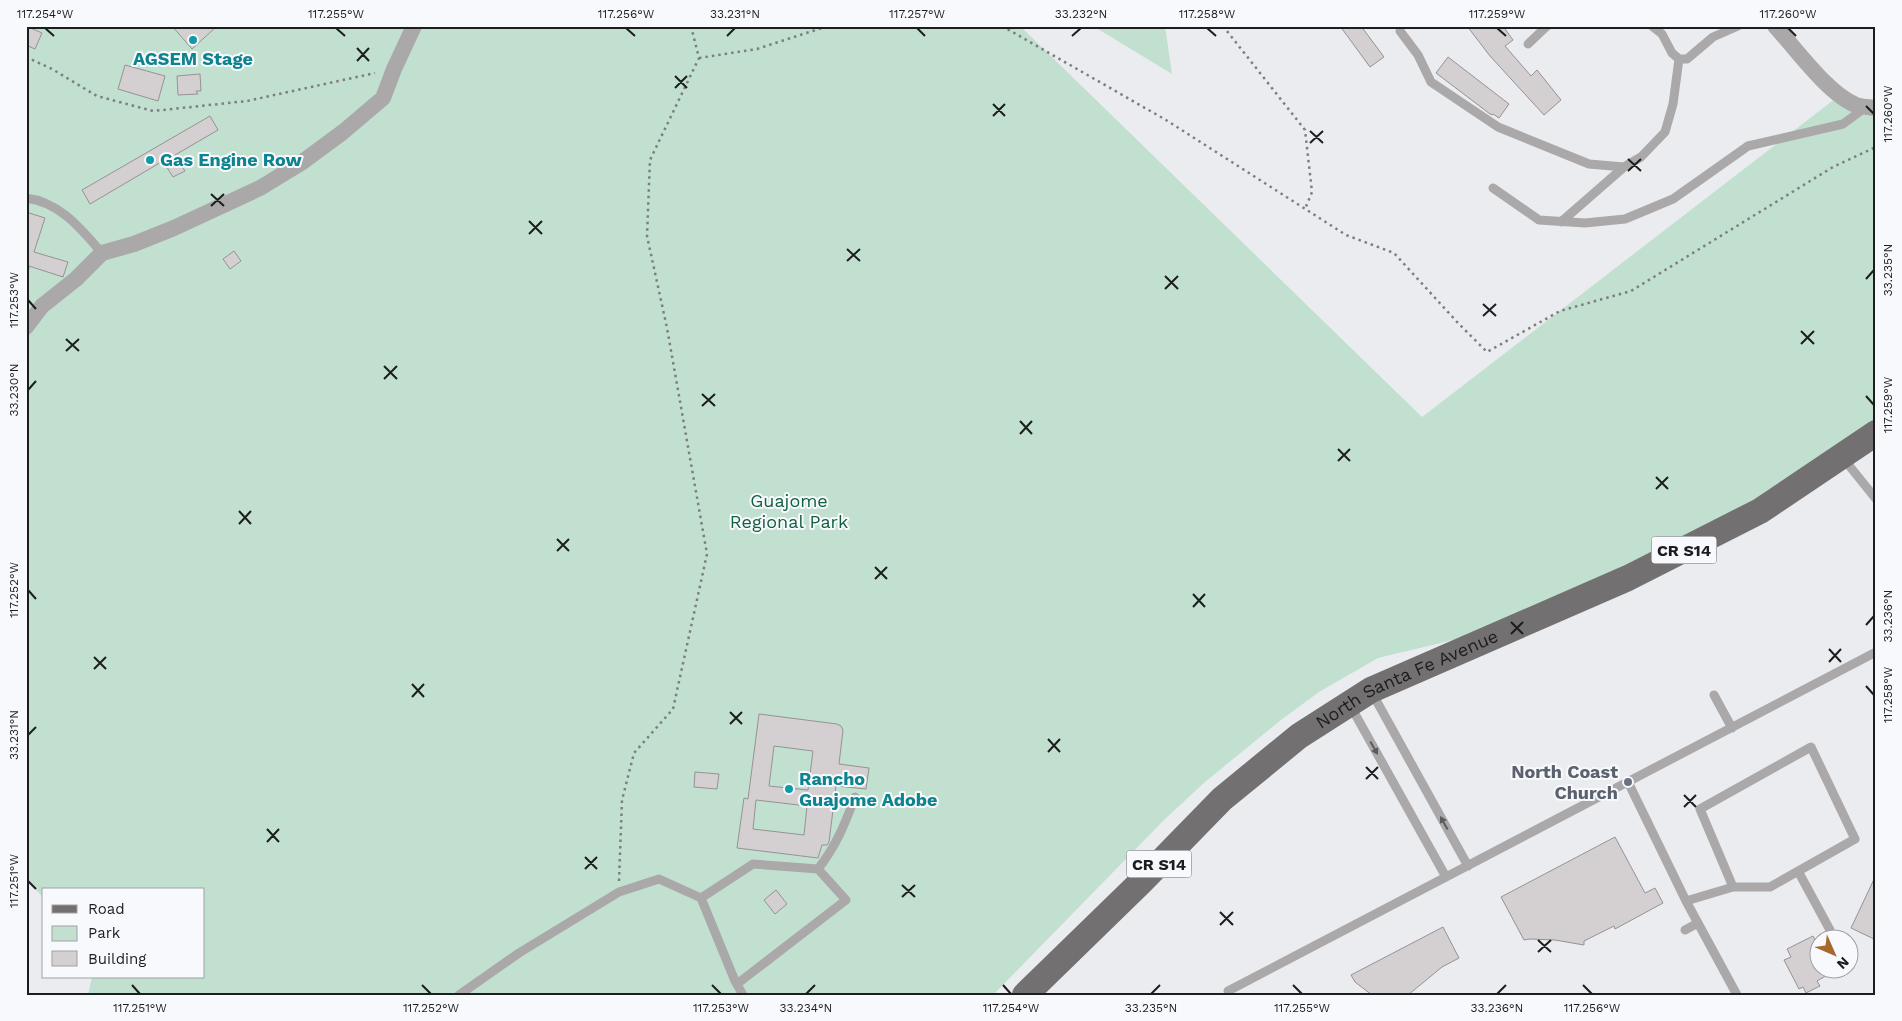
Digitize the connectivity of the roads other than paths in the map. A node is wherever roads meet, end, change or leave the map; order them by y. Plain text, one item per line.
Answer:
1 (414, 26) edge
2 (1547, 26) edge
3 (1652, 26) edge
4 (1738, 26) edge
5 (1775, 26) edge
6 (1400, 31) dead end
7 (1528, 44) dead end
8 (1679, 59) junction
9 (1871, 108) edge
10 (1624, 167) junction
11 (1493, 188) dead end
12 (26, 198) edge
13 (1561, 222) junction
14 (102, 253) junction
15 (26, 327) edge
16 (1876, 433) edge
17 (1842, 456) junction
18 (1876, 499) edge
19 (1876, 652) edge
20 (1371, 690) junction
21 (1714, 695) dead end
22 (1350, 705) junction
23 (1732, 728) junction
24 (1628, 782) junction
25 (855, 797) dead end
26 (1468, 866) junction
27 (818, 869) junction
28 (1798, 872) junction
29 (1446, 877) junction
30 (1733, 888) junction
31 (701, 898) junction
32 (1686, 901) junction
33 (1698, 923) junction
34 (1829, 928) edge
35 (1685, 930) dead end
36 (737, 984) junction
37 (1227, 994) edge
38 (459, 995) edge
39 (743, 995) edge
40 (1025, 995) edge
41 (1737, 995) edge

1 - 14 street
2 - 7 lane
3 - 8 lane
4 - 8 lane
5 - 9 street
6 - 10 lane
8 - 10 lane
9 - 13 lane
10 - 13 lane
11 - 13 lane
12 - 14 lane
14 - 15 street
16 - 17 main road, North Santa Fe Avenue / CR S14
17 - 18 lane
17 - 20 main road, North Santa Fe Avenue / CR S14
19 - 23 lane
20 - 22 main road, North Santa Fe Avenue / CR S14
26 -> 20 lane
21 - 23 lane
22 -> 29 lane
22 - 40 main road, North Santa Fe Avenue / CR S14
23 - 24 lane
24 - 26 lane
24 - 32 lane
25 - 27 lane
26 - 29 lane
27 - 31 lane
27 - 36 lane
28 - 30 lane
28 - 30 lane
28 - 34 lane
29 - 37 lane
30 - 32 lane
31 - 36 lane
31 - 38 lane
32 - 33 lane
33 - 35 lane
33 - 41 lane
36 - 39 lane

